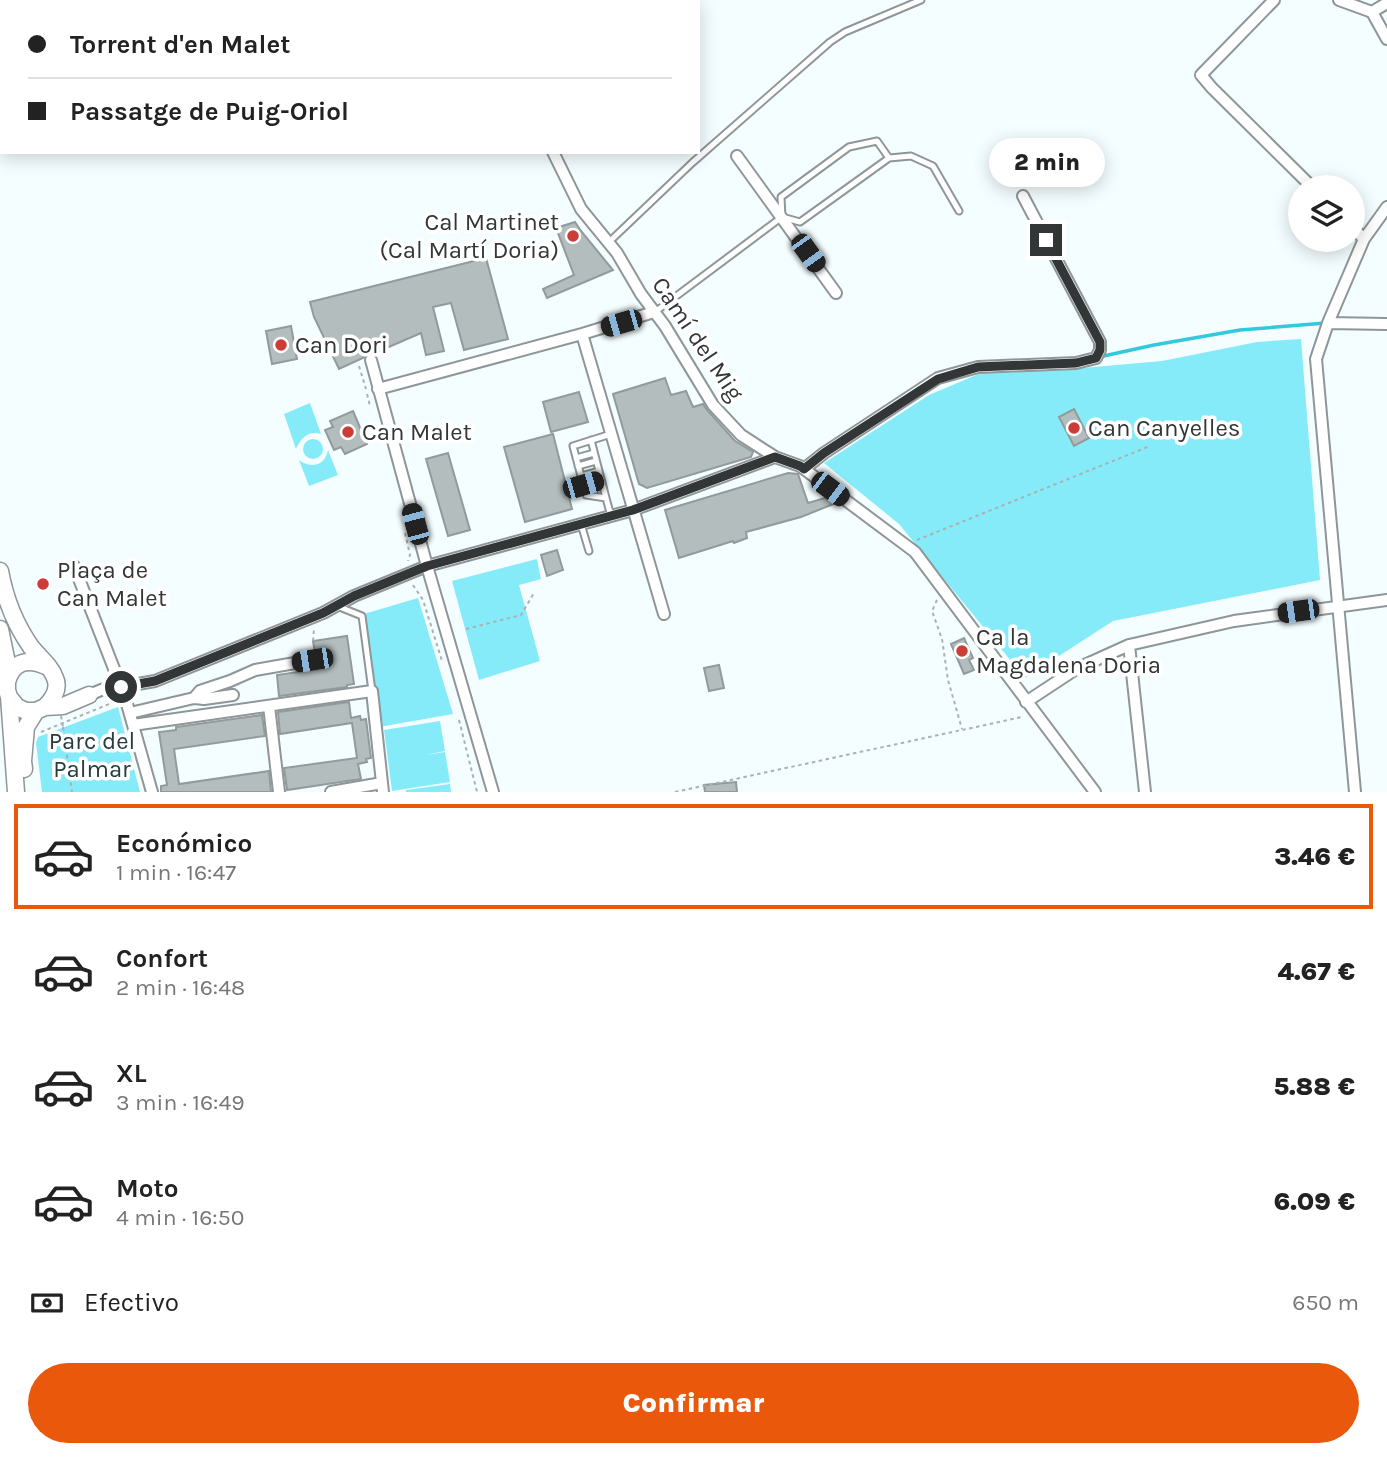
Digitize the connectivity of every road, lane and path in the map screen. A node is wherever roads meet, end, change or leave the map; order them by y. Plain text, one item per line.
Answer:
1 (921, 0) edge
2 (1274, 0) edge
3 (1339, 0) edge
4 (1387, 3) edge
5 (1372, 12) junction
6 (1387, 39) edge
7 (554, 154) edge
8 (737, 156) dead end
9 (889, 158) junction
10 (1300, 175) edge
11 (1023, 196) dead end
12 (1387, 206) edge
13 (959, 211) dead end
14 (782, 217) junction
15 (1365, 238) edge
16 (608, 243) junction
17 (1358, 252) edge
18 (836, 293) dead end
19 (654, 312) junction
20 (1328, 323) junction
21 (1387, 324) edge
22 (583, 334) junction
23 (370, 360) dead end
24 (378, 389) junction
25 (611, 434) junction
26 (591, 440) junction
27 (1150, 446) dead end
28 (594, 453) junction
29 (775, 457) junction
30 (576, 458) junction
31 (596, 461) junction
32 (578, 466) junction
33 (804, 469) junction
34 (599, 471) junction
35 (581, 476) junction
36 (601, 480) junction
37 (583, 485) junction
38 (606, 498) junction
39 (633, 510) junction
40 (611, 516) junction
41 (581, 524) junction
42 (905, 545) junction
43 (408, 546) dead end
44 (589, 551) dead end
45 (74, 566) dead end
46 (427, 566) junction
47 (407, 567) dead end
48 (0, 571) edge
49 (412, 581) dead end
50 (942, 589) junction
51 (534, 593) dead end
52 (1387, 600) edge
53 (1339, 605) junction
54 (336, 606) junction
55 (664, 614) dead end
56 (314, 628) dead end
57 (0, 629) edge
58 (466, 629) dead end
59 (313, 641) dead end
60 (1129, 645) junction
61 (312, 660) dead end
62 (442, 662) dead end
63 (48, 667) junction
64 (56, 684) junction
65 (121, 687) junction
66 (8, 690) junction
67 (372, 691) junction
68 (89, 695) junction
69 (233, 695) dead end
70 (194, 698) junction
71 (115, 701) dead end
72 (1026, 702) junction
73 (269, 706) junction
74 (40, 709) junction
75 (457, 711) dead end
76 (130, 713) junction
77 (1035, 714) junction
78 (61, 716) dead end
79 (134, 725) junction
80 (962, 730) junction
81 (40, 732) dead end
82 (382, 788) edge
83 (16, 792) edge
84 (27, 792) edge
85 (72, 792) edge
86 (152, 792) edge
87 (279, 792) edge
88 (331, 792) edge
89 (477, 792) edge
90 (493, 792) edge
91 (675, 792) edge
92 (1096, 792) edge
93 (1144, 792) edge
94 (1355, 792) edge

1 - 16 lane
2 - 10 street
3 - 5 street
4 - 5 street
5 - 6 street
7 - 16 street, Camí del Mig
8 - 14 street
9 - 13 lane
9 - 14 lane
9 - 14 lane
11 - 33 street
12 - 15 street
14 - 18 street
14 - 19 lane
16 - 19 street, Camí del Mig
17 - 20 street
19 - 22 street
19 - 29 street, Camí del Mig
20 - 21 street
20 - 53 street
22 - 24 street
22 - 25 street
23 - 24 street
24 - 46 street
25 - 26 lane
25 - 39 street
26 - 28 lane
26 - 30 lane
27 - 42 path
28 - 30 lane
28 - 31 lane
29 - 33 street, Camí del Mig
29 - 39 street
30 - 32 lane
31 - 32 lane
31 - 34 lane
32 - 35 lane
33 - 42 street, Camí del Mig
34 - 35 lane
34 - 36 lane
35 - 37 lane
36 - 37 lane
36 - 38 lane
37 - 38 lane
38 - 40 lane
39 - 40 street
39 - 55 street
40 - 41 street
41 - 44 lane
41 - 46 street
42 - 50 street, Camí del Mig
43 - 47 path
45 - 65 street
46 - 54 street
46 - 90 street
48 - 63 main road
49 - 62 path
50 - 72 street, Camí del Mig
50 - 80 path
51 - 58 path
52 - 53 street
53 - 60 street
53 - 94 street
54 - 65 street
54 - 67 lane
56 - 59 path
57 - 66 main road
60 - 72 street
60 - 93 street
61 - 70 street
63 - 64 main road
63 - 66 main road
64 - 68 main road
64 - 74 main road
65 - 68 street
65 - 76 street
66 - 74 main road
66 - 83 main road
67 - 73 street
67 - 82 street
68 - 74 main road
69 - 70 street
70 - 76 street
71 - 81 path
72 - 77 street, Camí del Mig
73 - 79 street
73 - 87 street
74 - 84 main road
75 - 89 path
76 - 79 street
77 - 80 path
77 - 92 street, Camí del Mig
78 - 85 path, bridge
79 - 86 street
80 - 91 path
82 - 88 street

